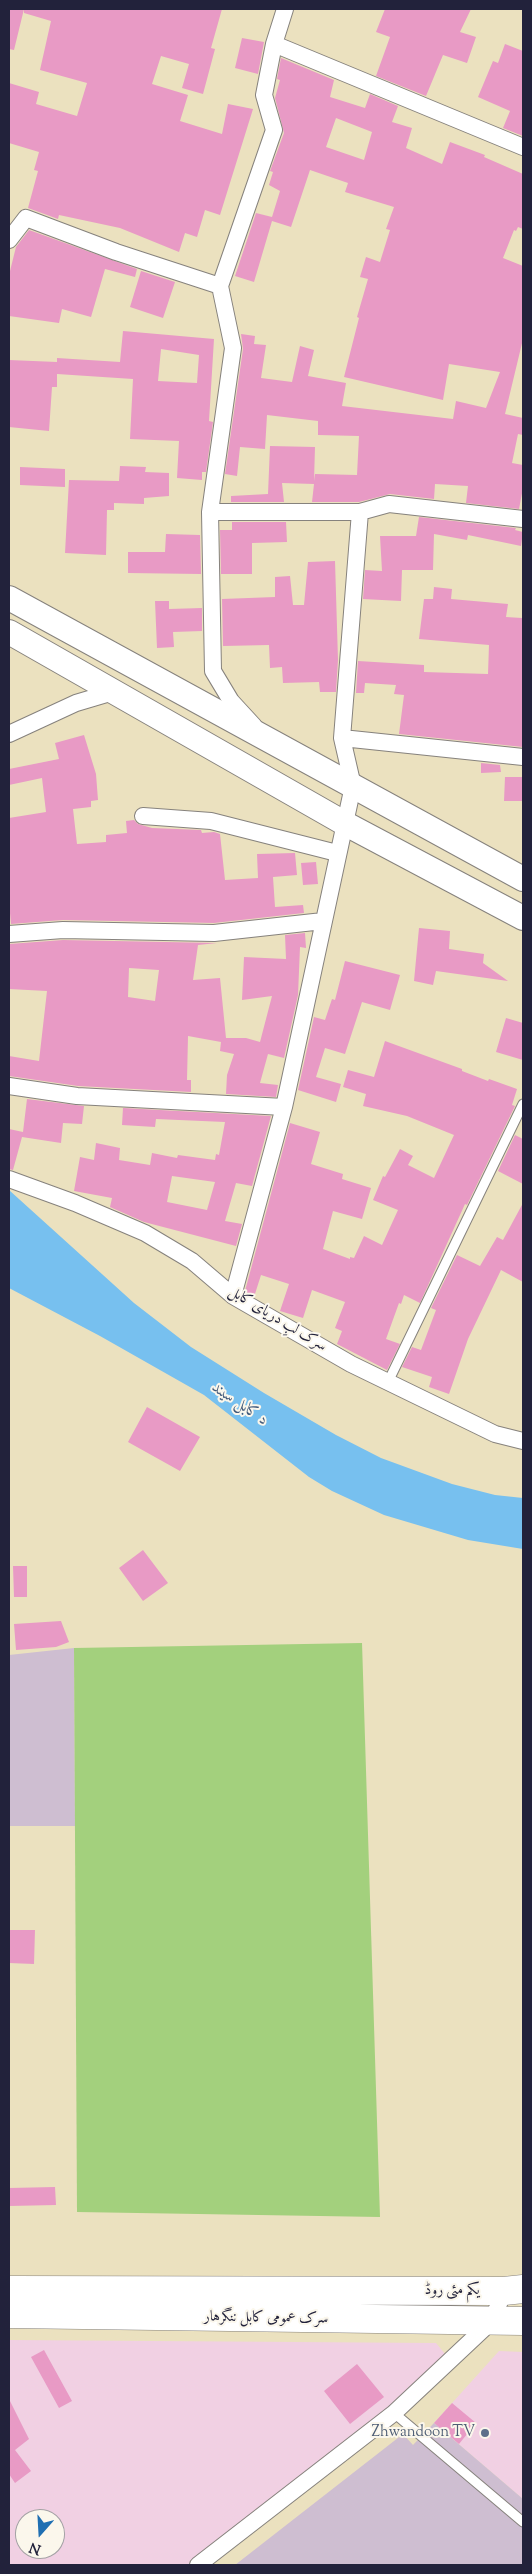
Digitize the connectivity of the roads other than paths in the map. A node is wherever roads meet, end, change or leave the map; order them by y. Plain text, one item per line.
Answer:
1 (285, 9) edge
2 (274, 44) junction
3 (523, 147) edge
4 (9, 240) edge
5 (220, 286) junction
6 (210, 512) junction
7 (360, 512) junction
8 (523, 518) edge
9 (9, 598) edge
10 (9, 632) edge
11 (113, 692) junction
12 (9, 734) edge
13 (342, 738) junction
14 (268, 741) junction
15 (523, 757) edge
16 (353, 786) junction
17 (143, 816) dead end
18 (344, 823) junction
19 (337, 853) junction
20 (523, 880) edge
21 (523, 918) edge
22 (323, 921) junction
23 (9, 934) edge
24 (9, 1086) edge
25 (523, 1104) edge
26 (284, 1107) junction
27 (9, 1179) edge
28 (233, 1296) junction
29 (388, 1382) junction
30 (523, 1441) edge
31 (9, 2290) edge
32 (514, 2290) edge
33 (381, 2291) joint
34 (9, 2314) edge
35 (492, 2321) junction
36 (523, 2321) edge
37 (394, 2413) junction
38 (523, 2522) edge
39 (198, 2565) edge

1 - 2 street
2 - 3 street
2 - 5 street
4 - 5 street
5 - 6 street
6 - 7 street
6 - 14 street
7 - 8 street
7 - 13 street
9 - 14 main road
10 - 11 main road
11 - 12 street
11 - 18 main road
13 - 15 street
13 - 16 street
14 - 16 main road
16 - 18 street
16 - 20 main road
17 - 19 street
18 - 19 street
18 - 21 main road
19 - 22 street
22 - 23 street
22 - 26 street
24 - 26 street
25 - 29 lane
26 - 28 street
27 - 28 street, سرک لبِ دریای کابل
28 - 29 street, سرک لبِ دریای کابل
29 - 30 street, سرک لبِ دریای کابل
31 - 33 highway, سرک عمومی کابل ننگرهار
32 - 33 highway, یکم مئی روڈ
32 - 35 street
34 - 35 highway, سرک عمومی کابل ننگرهار
35 - 36 highway, سرک عمومی کابل ننگرهار
35 - 37 street
37 - 38 lane
37 - 39 street

